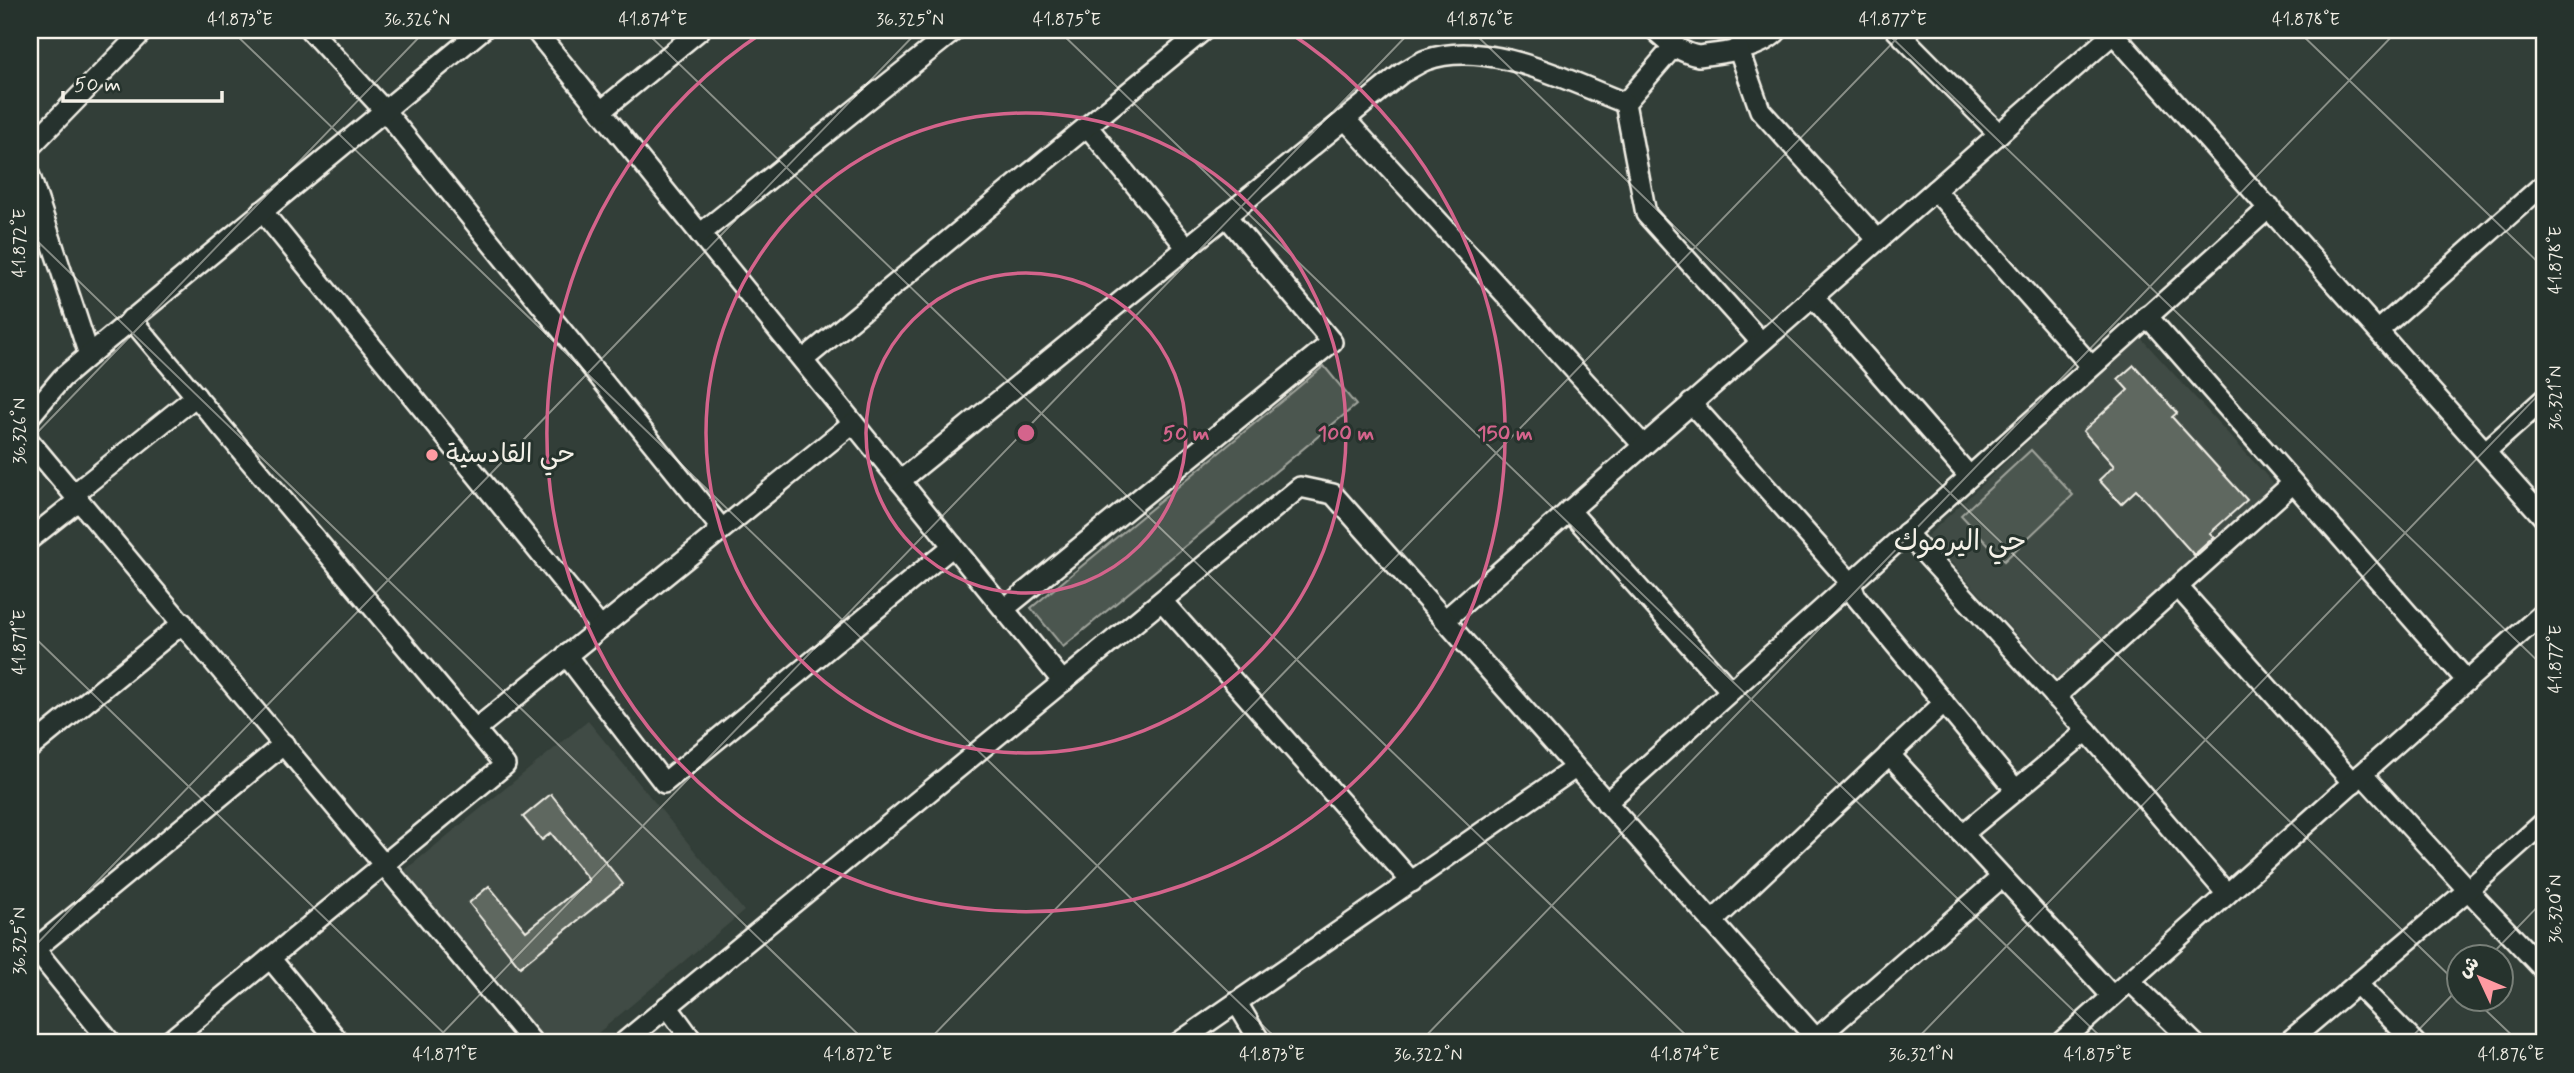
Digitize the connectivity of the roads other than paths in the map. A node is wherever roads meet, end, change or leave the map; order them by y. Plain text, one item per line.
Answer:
1 (144, 30) edge
2 (310, 30) edge
3 (482, 30) edge
4 (535, 30) edge
5 (700, 30) edge
6 (955, 30) edge
7 (1204, 30) edge
8 (1655, 30) edge
9 (1778, 30) edge
10 (1896, 30) edge
11 (2112, 32) edge
12 (1675, 46) junction
13 (1738, 48) junction
14 (1625, 103) junction
15 (384, 110) junction
16 (601, 111) junction
17 (1345, 120) junction
18 (1087, 126) junction
19 (1999, 134) junction
20 (30, 147) edge
21 (30, 176) edge
22 (2544, 184) edge
23 (1935, 190) junction
24 (2270, 207) junction
25 (262, 211) junction
26 (1226, 216) junction
27 (700, 233) junction
28 (1878, 240) junction
29 (1187, 248) junction
30 (1813, 297) junction
31 (2147, 316) junction
32 (131, 319) junction
33 (2379, 330) junction
34 (1760, 342) junction
35 (89, 355) junction
36 (803, 360) junction
37 (2091, 366) junction
38 (196, 396) junction
39 (2544, 399) edge
40 (1691, 403) junction
41 (30, 416) edge
42 (853, 423) junction
43 (30, 442) edge
44 (1643, 445) junction
45 (2486, 451) junction
46 (1969, 476) junction
47 (900, 481) junction
48 (2292, 484) junction
49 (77, 497) junction
50 (1569, 510) junction
51 (2544, 518) edge
52 (721, 528) junction
53 (1906, 533) junction
54 (30, 539) edge
55 (953, 546) junction
56 (1850, 582) junction
57 (2178, 587) junction
58 (1162, 601) junction
59 (1004, 609) junction
60 (2544, 612) edge
61 (1446, 619) junction
62 (183, 623) junction
63 (600, 627) junction
64 (566, 655) junction
65 (2467, 681) junction
66 (1063, 682) junction
67 (1730, 690) junction
68 (2055, 697) junction
69 (1944, 703) junction
70 (476, 729) junction
71 (2087, 731) junction
72 (284, 744) junction
73 (30, 748) edge
74 (1889, 754) junction
75 (1575, 768) junction
76 (2357, 778) junction
77 (2016, 790) junction
78 (1606, 803) junction
79 (2544, 822) edge
80 (1963, 834) junction
81 (383, 865) junction
82 (2002, 877) junction
83 (1412, 882) junction
84 (2468, 890) junction
85 (2227, 894) junction
86 (1713, 922) junction
87 (32, 946) edge
88 (270, 958) junction
89 (2544, 970) edge
90 (2130, 981) junction
91 (2357, 984) junction
92 (2112, 996) junction
93 (1237, 1003) junction
94 (667, 1006) junction
95 (1818, 1041) edge
96 (111, 1043) edge
97 (167, 1043) edge
98 (340, 1043) edge
99 (533, 1043) edge
100 (623, 1043) edge
101 (694, 1043) edge
102 (1178, 1043) edge
103 (1261, 1043) edge
104 (2060, 1043) edge
105 (2194, 1043) edge
106 (2287, 1043) edge
107 (2415, 1043) edge

1 - 20 street
2 - 15 street
3 - 15 street
4 - 16 street
5 - 16 street
6 - 27 street
7 - 18 street
8 - 12 street
9 - 13 street
10 - 19 street
11 - 19 street
11 - 24 street
12 - 13 street
12 - 14 street
13 - 28 street
14 - 17 street
14 - 34 street
15 - 25 street
15 - 52 street
16 - 27 street
17 - 26 street
17 - 44 street
18 - 29 street
18 - 36 street
19 - 23 street
21 - 35 street
22 - 33 street
23 - 28 street
23 - 37 street
24 - 31 street
24 - 33 street
25 - 32 street
25 - 63 street
26 - 29 street
26 - 59 street
27 - 36 street
28 - 30 street
29 - 47 street
30 - 34 street
30 - 46 street
31 - 37 street
31 - 48 street
32 - 35 street
32 - 38 street
33 - 45 street
34 - 40 street
35 - 41 street
36 - 42 street
37 - 46 street
38 - 49 street
38 - 70 street
39 - 45 street
40 - 44 street
40 - 56 street
42 - 47 street
42 - 52 street
43 - 49 street
44 - 50 street
45 - 51 street
46 - 53 street
47 - 55 street
48 - 57 street
48 - 65 street
49 - 54 street
49 - 62 street
50 - 61 street
50 - 67 street
52 - 63 street
53 - 56 street
53 - 68 street
55 - 59 street
55 - 64 street
56 - 67 street
56 - 69 street
57 - 68 street
57 - 76 street
58 - 61 street
58 - 66 street
58 - 83 street
59 - 66 street
60 - 65 street
61 - 75 street
62 - 72 street
62 - 73 street
63 - 64 street
64 - 70 street
65 - 76 street
66 - 94 street
67 - 78 street
68 - 71 street
69 - 74 street
69 - 77 street
70 - 81 street
71 - 77 street
71 - 85 street
72 - 81 street
72 - 87 street
74 - 80 street
74 - 86 street
75 - 78 street
75 - 83 street
76 - 84 street
76 - 85 street
77 - 80 street
78 - 86 street
79 - 84 street
80 - 82 street
81 - 88 street
81 - 99 street
82 - 92 street
82 - 95 street
83 - 93 street
84 - 89 street
84 - 91 street
85 - 90 street
86 - 95 street
87 - 96 street
88 - 97 street
88 - 98 street
90 - 92 street
90 - 105 street
91 - 106 street
91 - 107 street
92 - 104 street
93 - 102 street
93 - 103 street
94 - 100 street
94 - 101 street

